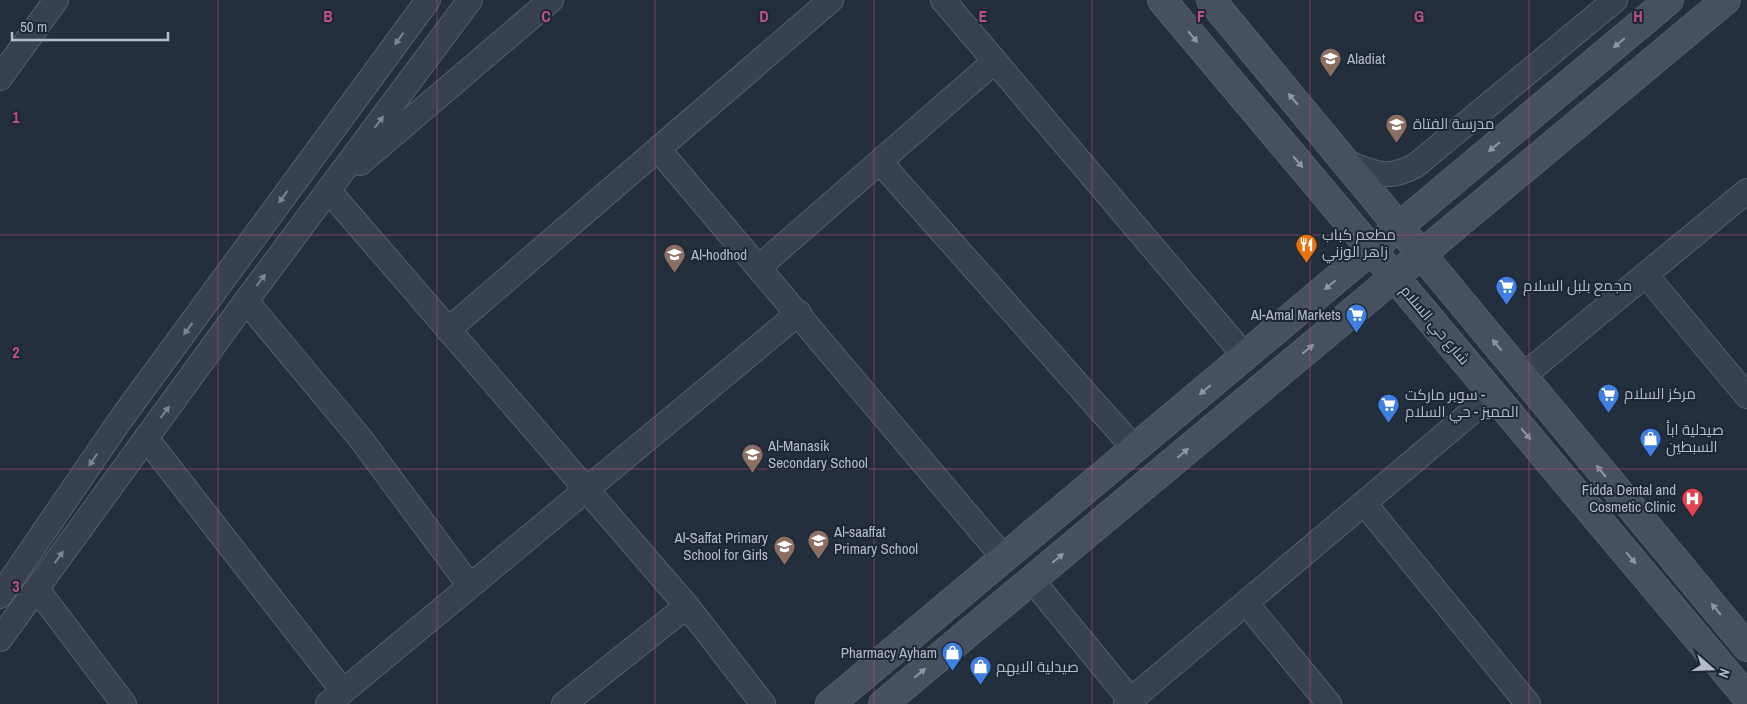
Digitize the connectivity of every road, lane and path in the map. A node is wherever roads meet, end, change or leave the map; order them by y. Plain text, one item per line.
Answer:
1 (56, 0) edge
2 (428, 0) edge
3 (470, 0) edge
4 (551, 0) edge
5 (831, 0) edge
6 (943, 0) edge
7 (1162, 0) edge
8 (1211, 0) edge
9 (1615, 0) edge
10 (1670, 0) edge
11 (1726, 0) edge
12 (995, 61) junction
13 (1, 76) edge
14 (658, 149) junction
15 (880, 162) junction
16 (1345, 162) junction
17 (328, 190) junction
18 (1747, 191) edge
19 (1428, 203) junction
20 (1399, 227) junction
21 (1447, 233) junction
22 (1372, 249) junction
23 (1422, 254) junction
24 (759, 267) junction
25 (1350, 268) junction
26 (1646, 275) junction
27 (1385, 285) junction
28 (246, 301) junction
29 (1464, 305) junction
30 (799, 313) junction
31 (1436, 326) junction
32 (448, 330) junction
33 (1244, 356) junction
34 (1523, 376) junction
35 (1493, 394) junction
36 (1747, 396) edge
37 (146, 438) junction
38 (1134, 448) junction
39 (586, 489) junction
40 (1364, 503) junction
41 (1004, 558) junction
42 (1032, 580) junction
43 (470, 586) junction
44 (36, 589) junction
45 (0, 596) edge
46 (1246, 603) junction
47 (687, 606) junction
48 (0, 639) edge
49 (1747, 647) edge
50 (1747, 697) edge
51 (336, 698) edge
52 (1130, 703) edge
53 (124, 704) edge
54 (564, 704) edge
55 (764, 704) edge
56 (830, 704) edge
57 (882, 704) edge
58 (1329, 704) edge
59 (1528, 704) edge

1 - 13 street
2 -> 45 street
17 -> 3 street
4 - 17 street
5 - 14 street
6 - 12 street
7 -> 22 street, شارع حي السلام
16 -> 8 street
9 - 16 street
10 -> 19 street
11 - 21 street
12 - 15 street
12 - 33 street
14 - 24 street
14 - 32 street
15 - 24 street
15 - 38 street
16 - 20 street
28 -> 17 street
17 - 32 street
18 - 26 street
19 - 20 street
19 - 21 street
20 - 22 street
20 - 23 street
21 - 23 street
22 - 25 street
22 - 27 street, شارع حي السلام
23 - 27 street
23 - 29 street
24 - 30 street
25 - 27 street
25 -> 33 street
26 - 34 street
26 - 36 street
27 - 31 street, شارع حي السلام
42 -> 27 street
37 -> 28 street
28 - 43 street
29 - 31 street
34 -> 29 street
30 - 39 street
30 - 41 street
31 - 35 street, شارع حي السلام
32 - 39 street
33 -> 38 street
49 -> 34 street
35 - 40 street
35 -> 50 street, شارع حي السلام
44 -> 37 street
37 - 51 street
38 - 41 street
39 - 43 street
39 - 47 street
40 - 46 street
40 - 59 street
41 - 56 street
42 - 52 street
57 -> 42 street
43 - 51 street
44 - 48 street
44 - 53 street
46 - 52 street
46 - 58 street
47 - 54 street
47 - 55 street

